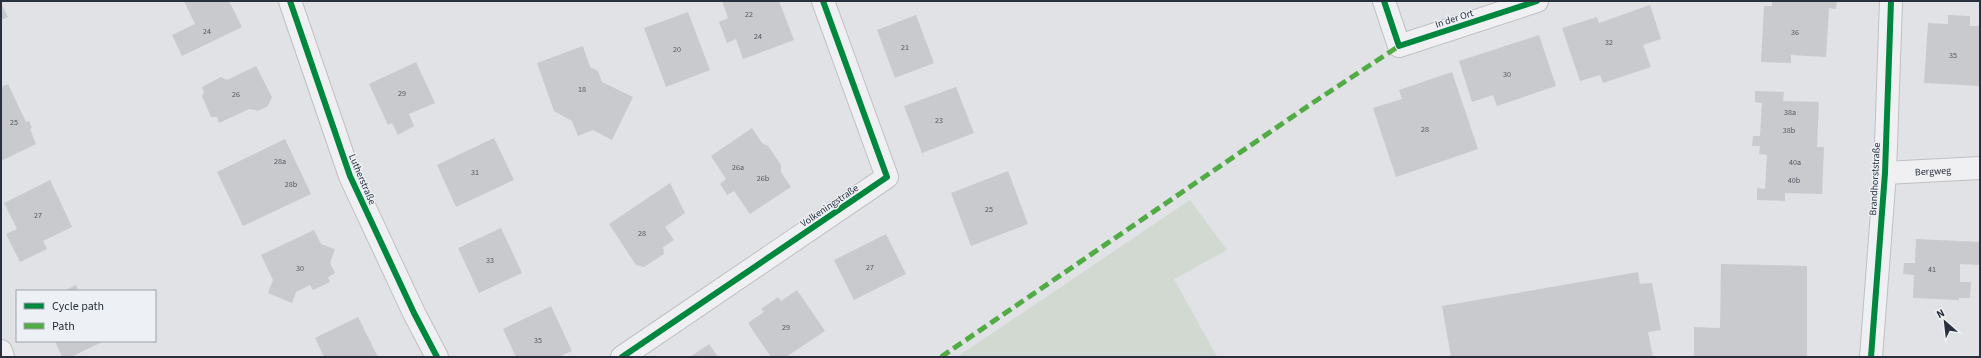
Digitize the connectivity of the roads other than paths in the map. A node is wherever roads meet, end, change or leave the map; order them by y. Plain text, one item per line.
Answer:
1 (290, 1) edge
2 (823, 1) edge
3 (1384, 1) edge
4 (1537, 1) edge
5 (1891, 1) edge
6 (1980, 168) edge
7 (1885, 173) junction
8 (1, 351) edge
9 (624, 356) edge
10 (3, 357) edge
11 (437, 357) edge
12 (1872, 357) edge

1 - 11 street, Lutherstraße
2 - 9 street, Volkeningstraße
3 - 4 street, In der Ort
5 - 7 street, Brandhorststraße
6 - 7 street, Bergweg
7 - 12 street, Brandhorststraße
8 - 10 street

